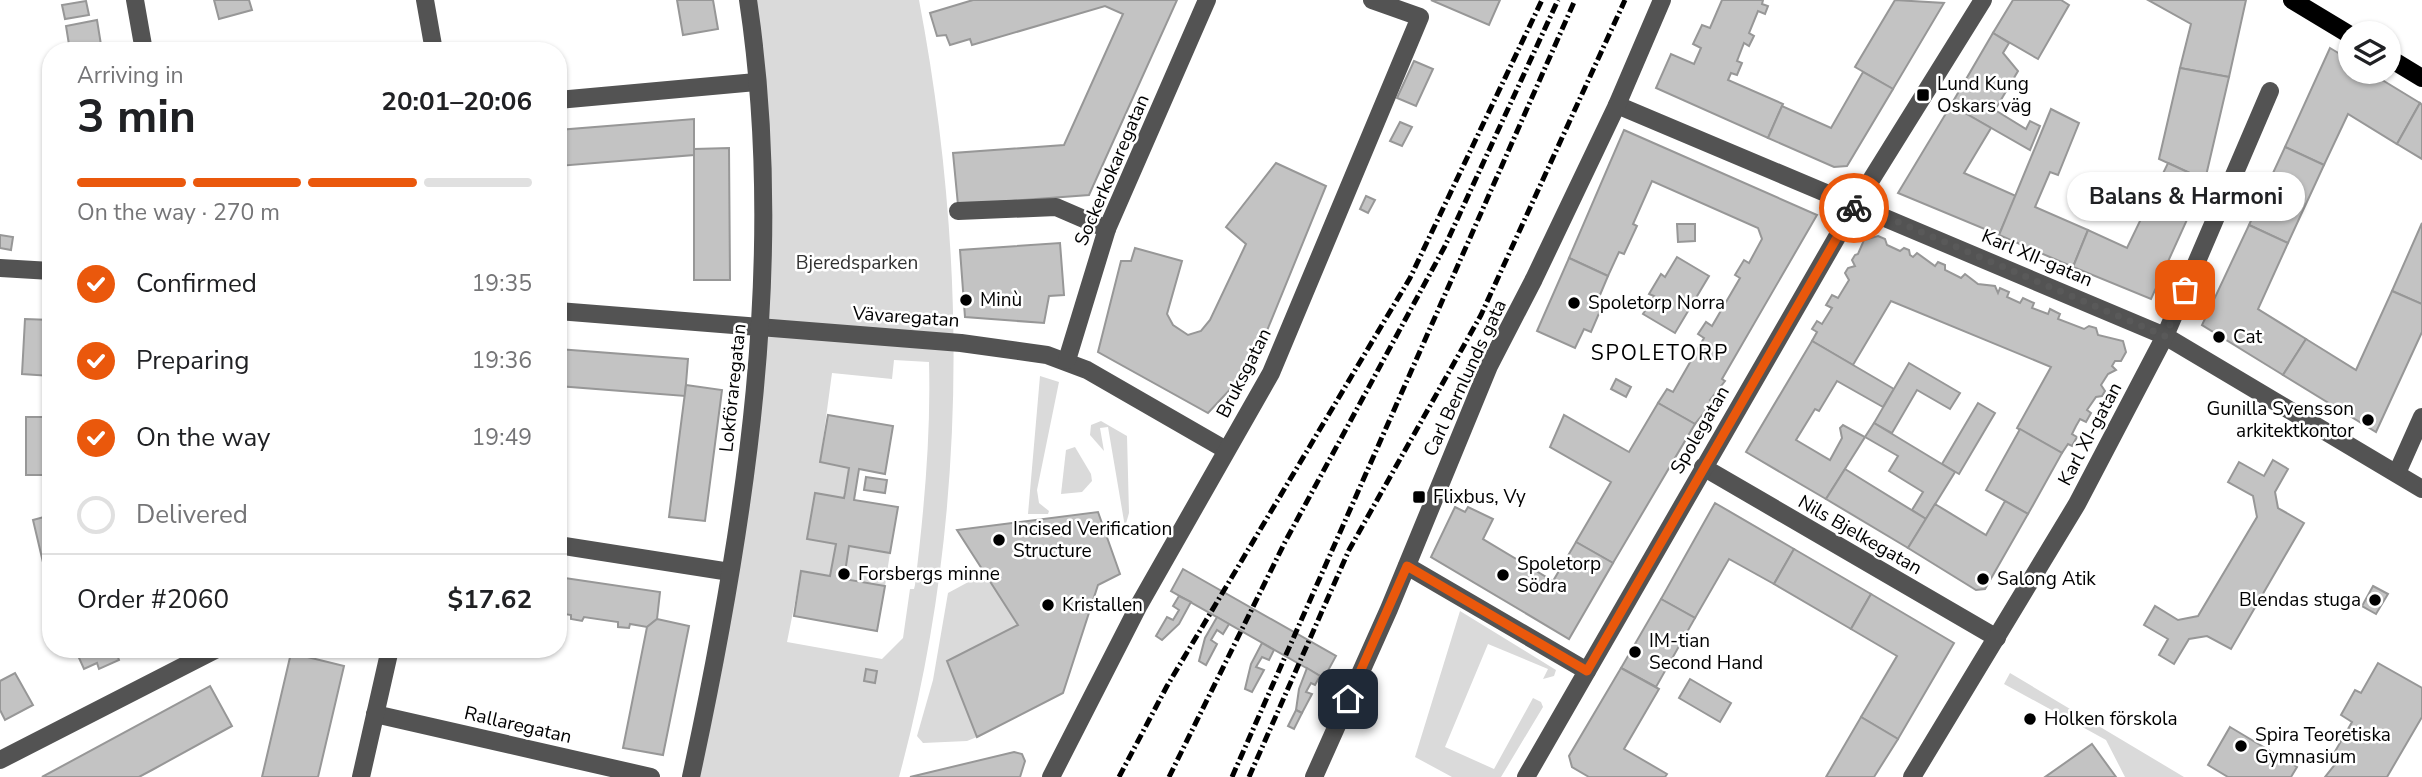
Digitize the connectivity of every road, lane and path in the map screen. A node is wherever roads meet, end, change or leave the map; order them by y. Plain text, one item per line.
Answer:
1 (135, 0) edge
2 (425, 0) edge
3 (748, 0) edge
4 (1207, 0) edge
5 (1372, 0) edge
6 (1662, 0) edge
7 (1983, 0) edge
8 (2292, 0) edge
9 (2338, 28) edge
10 (142, 42) edge
11 (432, 42) edge
12 (2401, 65) edge
13 (2422, 78) edge
14 (756, 82) junction
15 (2270, 91) dead end
16 (567, 99) edge
17 (1617, 105) junction
18 (1856, 204) junction
19 (958, 211) dead end
20 (1107, 229) junction
21 (0, 268) edge
22 (42, 270) edge
23 (567, 312) edge
24 (762, 327) junction
25 (2165, 336) junction
26 (1067, 360) junction
27 (2422, 418) edge
28 (1226, 450) junction
29 (1703, 467) junction
30 (2397, 474) junction
31 (2422, 489) edge
32 (567, 546) edge
33 (1407, 566) junction
34 (730, 572) junction
35 (1997, 638) junction
36 (199, 658) edge
37 (388, 658) edge
38 (1587, 671) junction
39 (376, 714) junction
40 (0, 760) edge
41 (1528, 772) edge
42 (360, 777) edge
43 (651, 777) edge
44 (691, 777) edge
45 (1051, 777) edge
46 (1314, 777) edge
47 (1547, 777) edge
48 (1912, 777) edge

1 - 10 street
2 - 11 street
3 - 14 street, Lokföraregatan
4 - 20 street, Sockerkokaregatan
5 - 28 street, Bruksgatan
6 - 17 street, Carl Bernlunds gata
7 - 18 street, Spolegatan
8 - 9 main road
12 - 13 main road
14 - 16 street
14 - 24 street, Lokföraregatan
15 - 25 street, Karl XI-gatan
17 - 18 street, Karl XII-gatan
17 - 33 street, Carl Bernlunds gata
18 - 25 street, Karl XII-gatan
18 - 29 street, Spolegatan
19 - 20 street
20 - 26 street, Sockerkokaregatan
21 - 22 street
23 - 24 street, Vävaregatan
24 - 26 street, Vävaregatan
24 - 34 street, Lokföraregatan
25 - 30 street, Karl XII-gatan
25 - 35 street, Karl XI-gatan
26 - 28 street, Vävaregatan
27 - 30 street
28 - 45 street, Bruksgatan
29 - 35 street, Nils Bjelkegatan
29 - 38 street, Spolegatan
30 - 31 street, Karl XII-gatan
32 - 34 street
33 - 38 street
33 - 46 street, Carl Bernlunds gata
34 - 44 street, Lokföraregatan
35 - 48 street, Karl XI-gatan
36 - 40 street
37 - 39 street
38 - 41 street, Spolegatan
39 - 42 street
39 - 43 street, Rallaregatan
41 - 47 street

